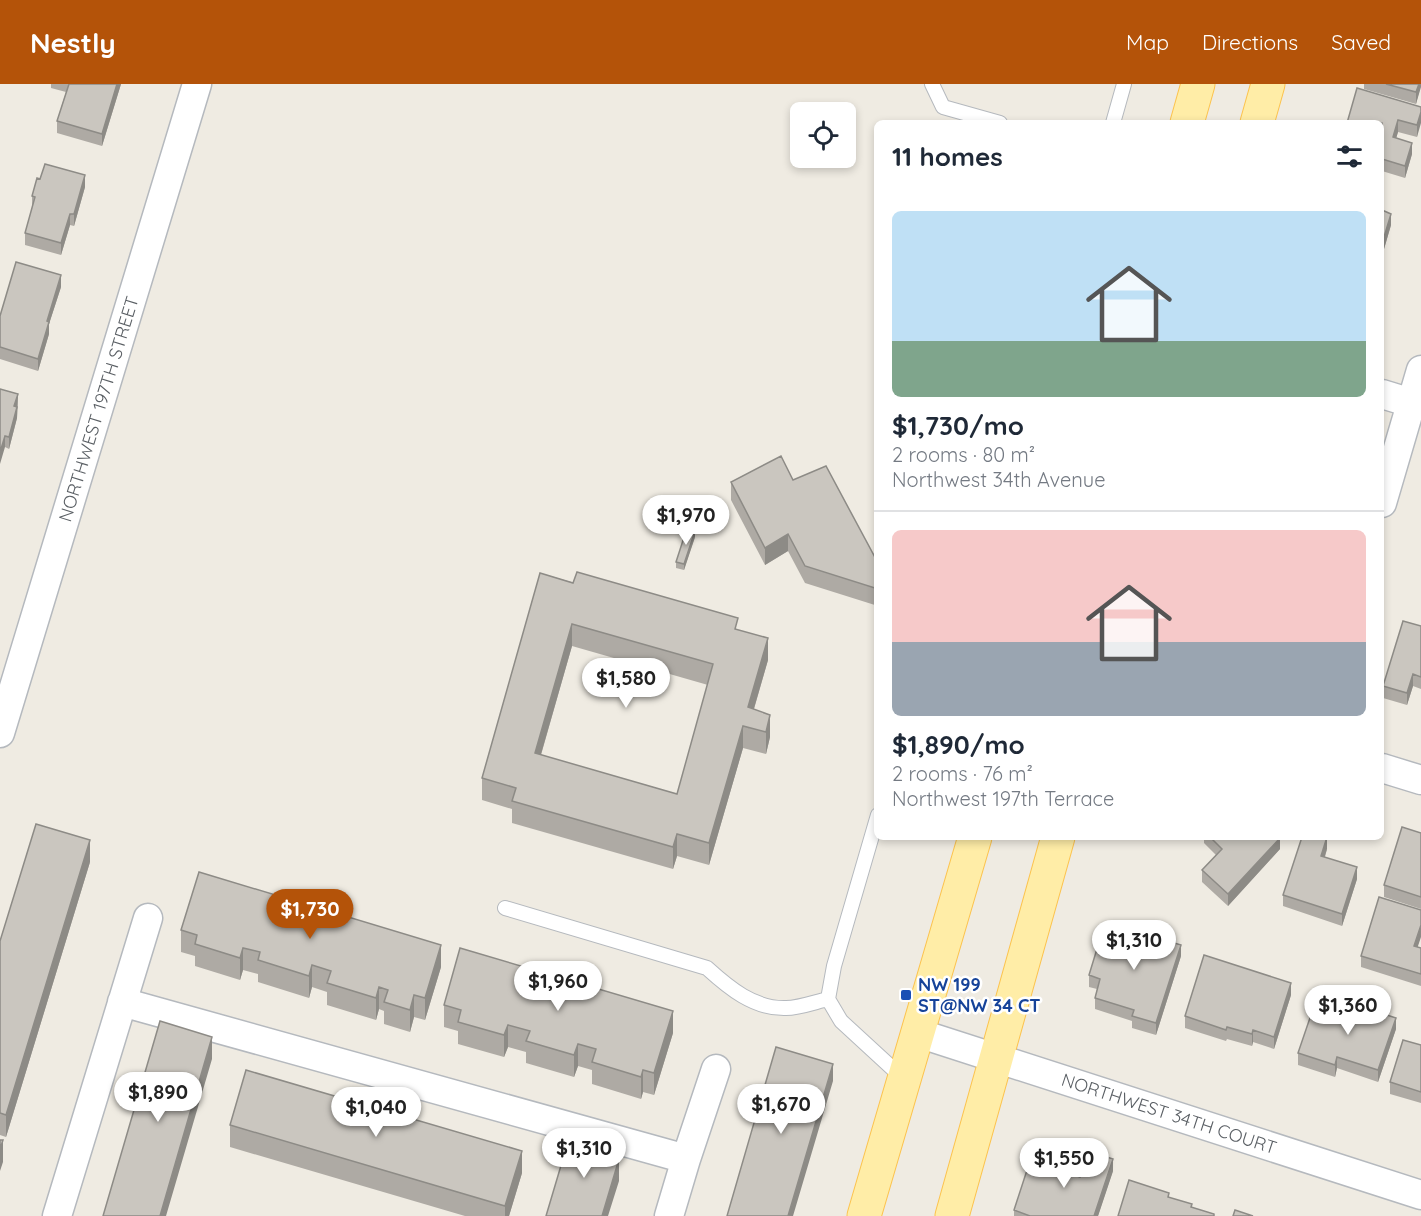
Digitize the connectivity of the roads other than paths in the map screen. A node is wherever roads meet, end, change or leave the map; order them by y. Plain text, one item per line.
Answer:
1 (197, 84) edge
2 (932, 84) edge
3 (1124, 84) edge
4 (1198, 84) edge
5 (1268, 84) edge
6 (989, 120) edge
7 (1114, 120) edge
8 (1187, 120) edge
9 (1258, 120) edge
10 (1421, 370) edge
11 (1384, 395) edge
12 (1416, 405) edge
13 (1384, 497) edge
14 (0, 733) edge
15 (1384, 769) edge
16 (1421, 780) edge
17 (874, 829) edge
18 (974, 840) edge
19 (1057, 840) edge
20 (505, 909) dead end
21 (148, 918) dead end
22 (828, 999) junction
23 (122, 1002) junction
24 (918, 1033) junction
25 (998, 1058) junction
26 (716, 1069) dead end
27 (904, 1079) junction
28 (686, 1159) junction
29 (1421, 1195) edge
30 (57, 1216) edge
31 (669, 1216) edge
32 (864, 1216) edge
33 (952, 1216) edge

1 - 14 street, NORTHWEST 197TH STREET
2 - 6 lane
3 - 7 lane
4 - 8 main road
5 - 9 main road
10 - 12 street
11 - 12 street
12 - 13 street
15 - 16 street
17 - 22 lane
18 - 24 main road
19 - 25 main road
20 - 22 lane
21 - 23 street
22 - 27 lane
23 - 28 street
23 - 30 street
24 - 25 street, NORTHWEST 34TH COURT
24 - 27 main road
25 - 29 street, NORTHWEST 34TH COURT
25 - 33 main road
26 - 28 street
27 - 32 main road
28 - 31 street

